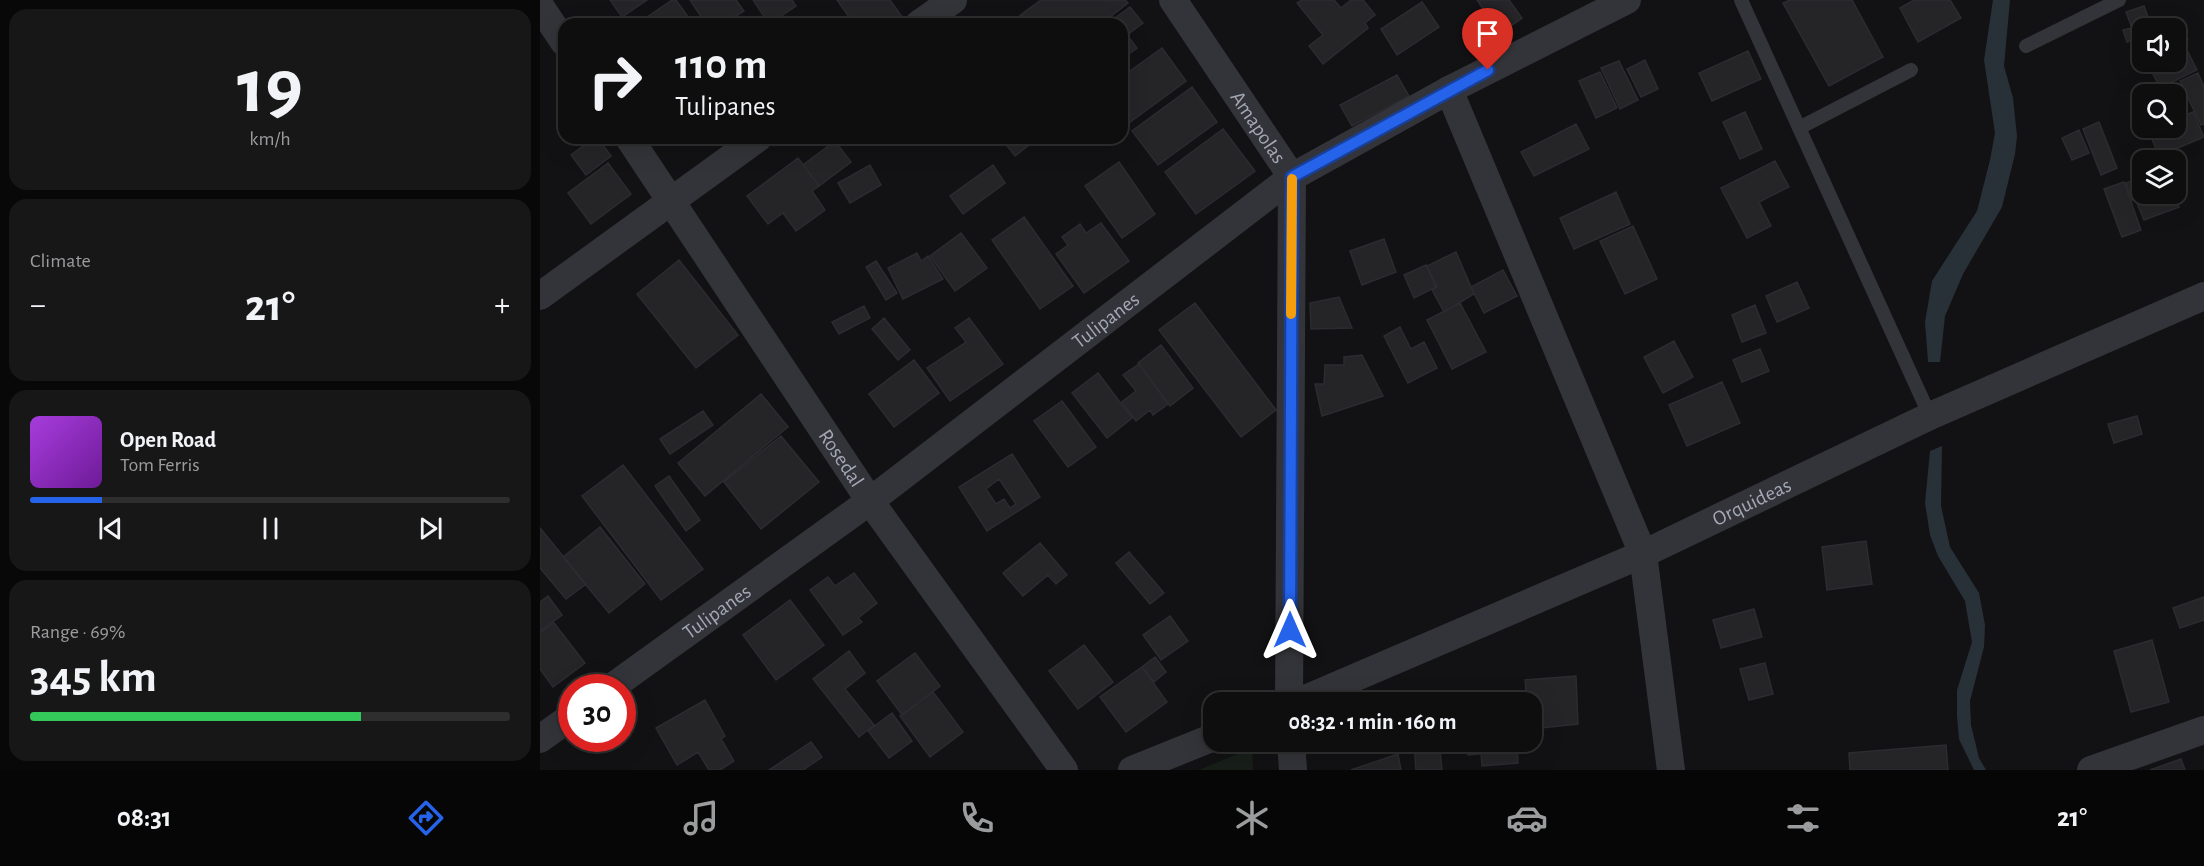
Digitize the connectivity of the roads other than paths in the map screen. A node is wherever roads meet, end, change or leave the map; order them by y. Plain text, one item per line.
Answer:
1 (953, 0) edge
2 (1173, 0) edge
3 (1627, 0) edge
4 (1741, 0) edge
5 (2120, 0) edge
6 (540, 6) edge
7 (928, 18) edge
8 (558, 33) edge
9 (2026, 46) dead end
10 (1911, 70) dead end
11 (1449, 90) junction
12 (1799, 128) junction
13 (633, 144) edge
14 (750, 144) edge
15 (1292, 177) junction
16 (671, 200) junction
17 (540, 296) edge
18 (2204, 296) edge
19 (1930, 416) junction
20 (870, 501) junction
21 (1643, 554) junction
22 (630, 674) edge
23 (1289, 692) edge
24 (1321, 692) edge
25 (558, 726) edge
26 (2204, 730) edge
27 (540, 739) edge
28 (1203, 741) edge
29 (1292, 752) edge
30 (1064, 770) edge
31 (1132, 770) edge
32 (1293, 770) edge
33 (1671, 770) edge
34 (2091, 770) edge

1 - 7 street
2 - 15 street, Amapolas
3 - 11 street, Tulipanes
4 - 12 lane
5 - 9 lane
6 - 8 street
10 - 12 lane
11 - 15 street, Tulipanes
11 - 21 street
12 - 19 lane
13 - 16 street, Rosedal
14 - 16 street
15 - 20 street, Tulipanes
15 - 23 street, Amapolas
16 - 17 street
16 - 20 street, Rosedal
18 - 19 street, Orquideas
19 - 21 street, Orquideas
20 - 22 street, Tulipanes
20 - 30 street, Rosedal
21 - 24 street, Orquideas
21 - 33 street
25 - 27 street
26 - 34 street
28 - 31 street
29 - 32 street

